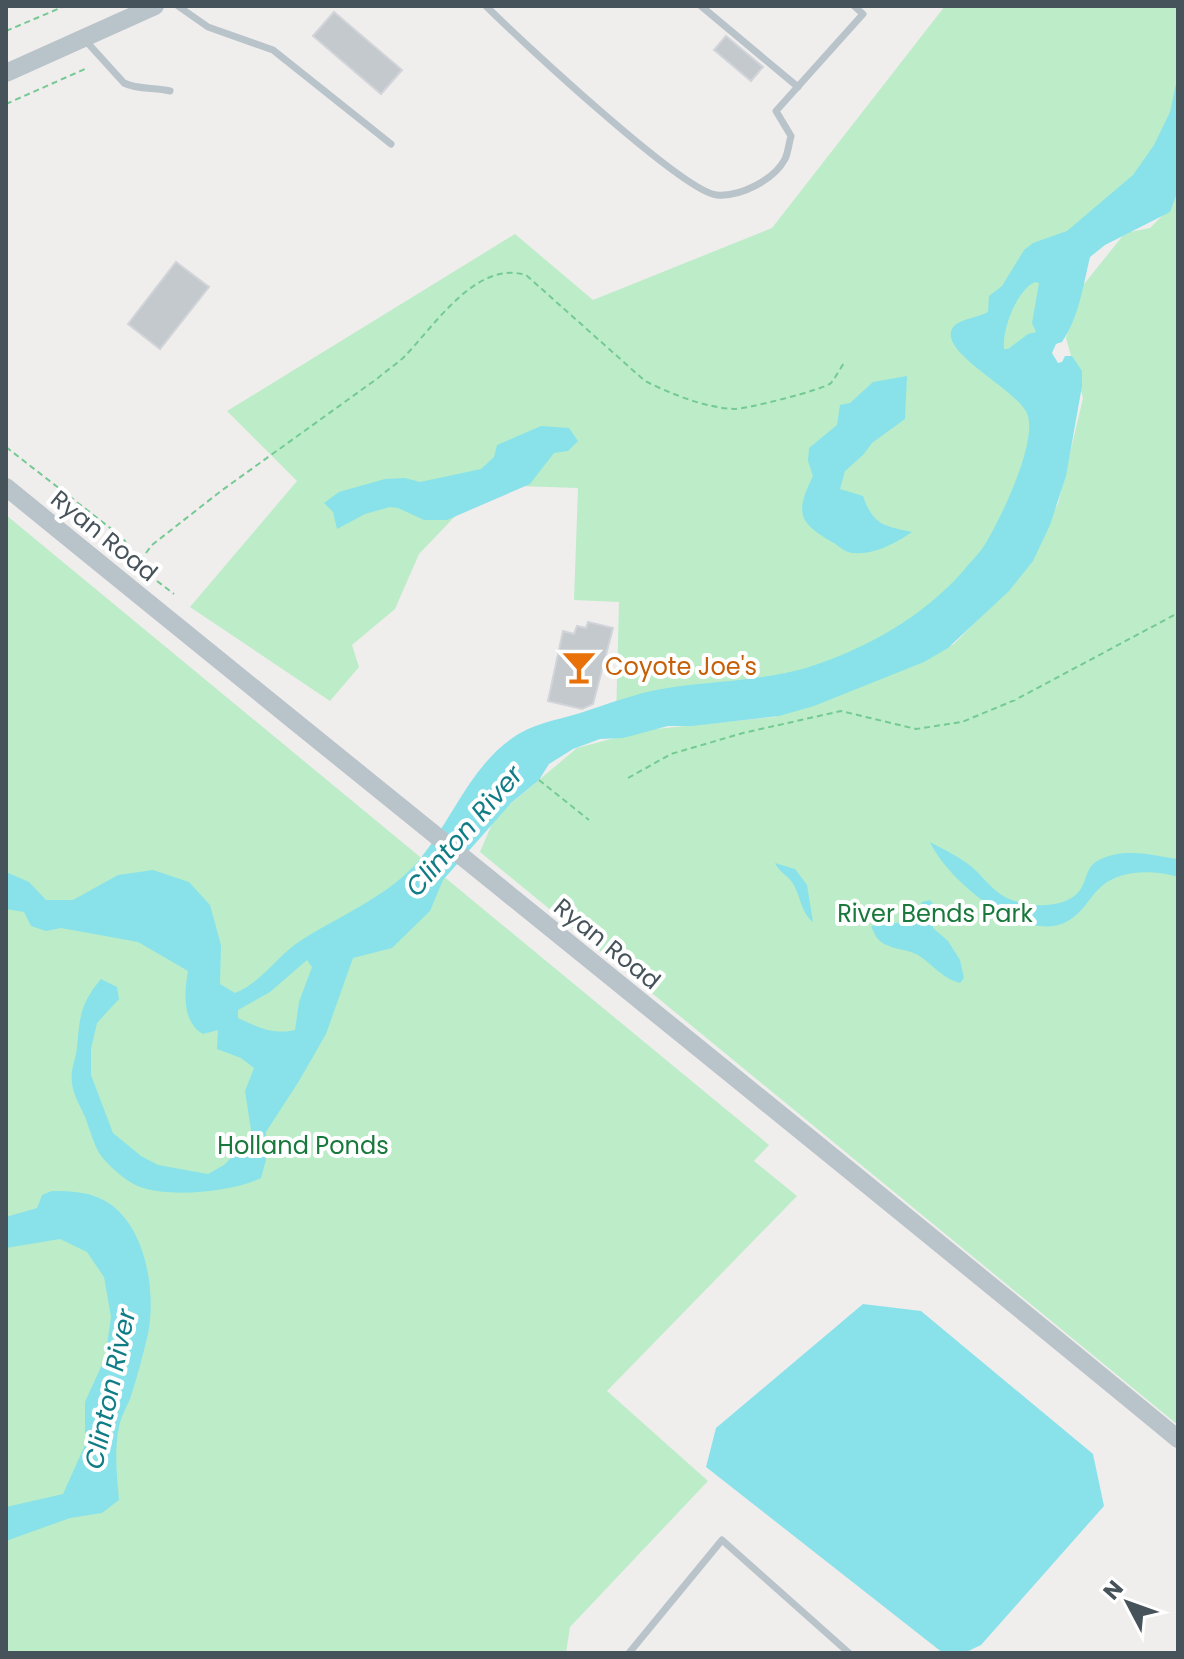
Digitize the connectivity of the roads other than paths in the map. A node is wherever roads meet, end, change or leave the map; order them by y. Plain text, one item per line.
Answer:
1 (178, 6) edge
2 (486, 6) edge
3 (701, 6) edge
4 (854, 6) edge
5 (145, 8) edge
6 (83, 38) junction
7 (6, 73) edge
8 (798, 87) junction
9 (170, 91) dead end
10 (391, 144) dead end
11 (6, 487) edge
12 (1178, 1439) edge
13 (629, 1653) edge
14 (849, 1653) edge

1 - 10 lane
2 - 8 lane
3 - 8 lane
4 - 8 lane
5 - 6 street
6 - 7 street
6 - 9 lane
11 - 12 street, Ryan Road
13 - 14 lane

